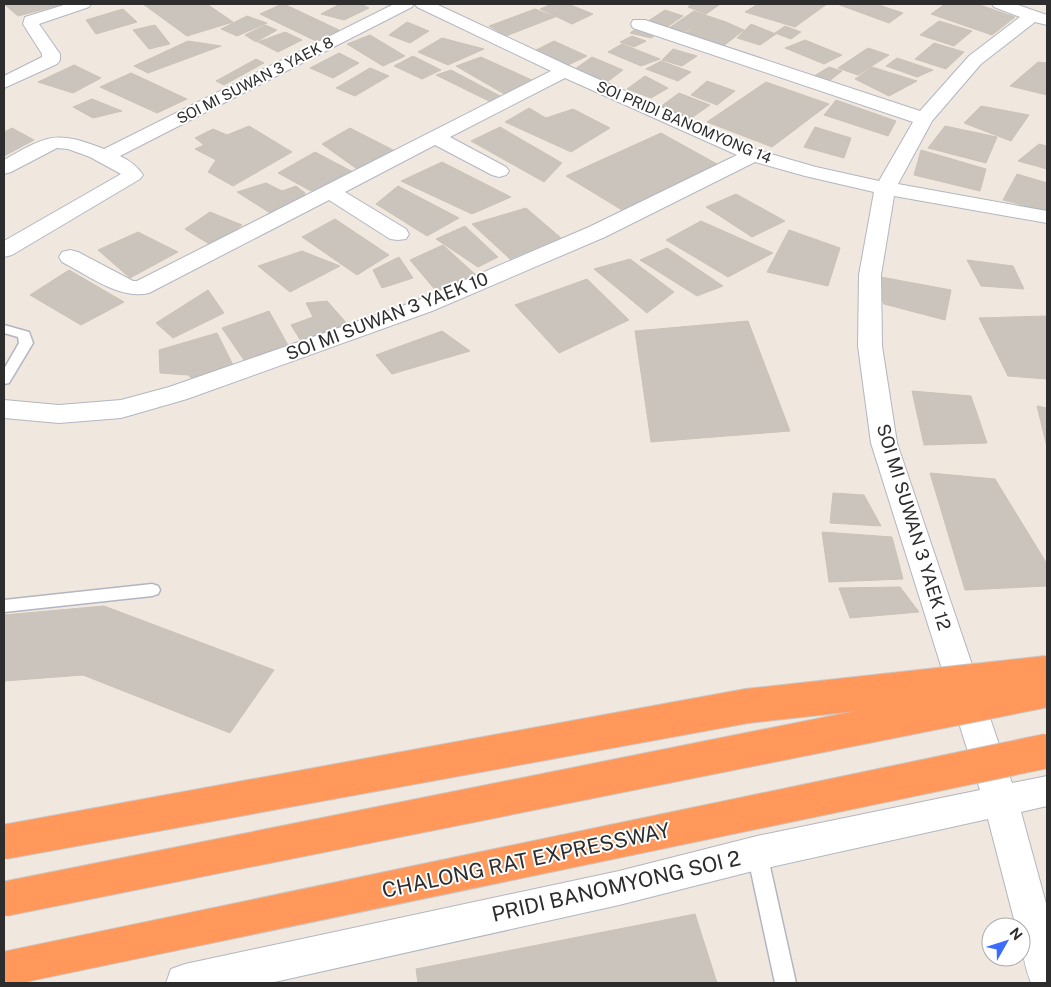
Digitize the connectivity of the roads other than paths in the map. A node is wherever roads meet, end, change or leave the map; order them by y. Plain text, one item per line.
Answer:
1 (83, 4) edge
2 (406, 4) edge
3 (423, 4) edge
4 (1000, 4) edge
5 (1040, 18) edge
6 (639, 24) dead end
7 (565, 71) junction
8 (4, 83) edge
9 (924, 119) junction
10 (437, 138) junction
11 (753, 155) junction
12 (104, 156) junction
13 (4, 168) edge
14 (499, 171) dead end
15 (885, 188) junction
16 (331, 192) junction
17 (1047, 216) edge
18 (398, 234) dead end
19 (4, 250) edge
20 (70, 257) dead end
21 (4, 329) edge
22 (4, 380) edge
23 (4, 409) edge
24 (152, 590) dead end
25 (4, 606) edge
26 (1047, 673) edge
27 (1047, 690) edge
28 (969, 706) junction
29 (1047, 751) edge
30 (1047, 791) edge
31 (1000, 800) junction
32 (4, 842) edge
33 (757, 853) junction
34 (4, 899) edge
35 (4, 969) edge
36 (1047, 975) edge
37 (185, 983) edge
38 (786, 983) edge

1 - 8 street
2 - 12 street, SOI MI SUWAN 3 YAEK 8
3 - 7 street, SOI PRIDI BANOMYONG 14
4 - 5 street
5 - 9 street, SOI MI SUWAN 3 YAEK 12
6 - 9 street
7 - 10 street
7 - 11 street, SOI PRIDI BANOMYONG 14
9 - 15 street, SOI MI SUWAN 3 YAEK 12
10 - 14 street
10 - 16 street
11 - 15 street, SOI PRIDI BANOMYONG 14
11 - 23 street, SOI MI SUWAN 3 YAEK 10
12 - 13 street
12 - 19 street
15 - 17 street, SOI PRIDI BANOMYONG 14
15 - 28 street, SOI MI SUWAN 3 YAEK 12
16 - 18 street
16 - 20 street
21 - 22 lane
24 - 25 lane
26 - 32 highway, bridge
27 - 28 highway, bridge
28 - 31 street, SOI MI SUWAN 3 YAEK 12
28 - 34 highway, bridge
29 - 35 highway, CHALONG RAT EXPRESSWAY, bridge
30 - 31 street, PRIDI BANOMYONG SOI 2
31 - 33 street, PRIDI BANOMYONG SOI 2
31 - 36 street, SOI MI SUWAN 3 YAEK 12
33 - 37 street, PRIDI BANOMYONG SOI 2
33 - 38 lane

